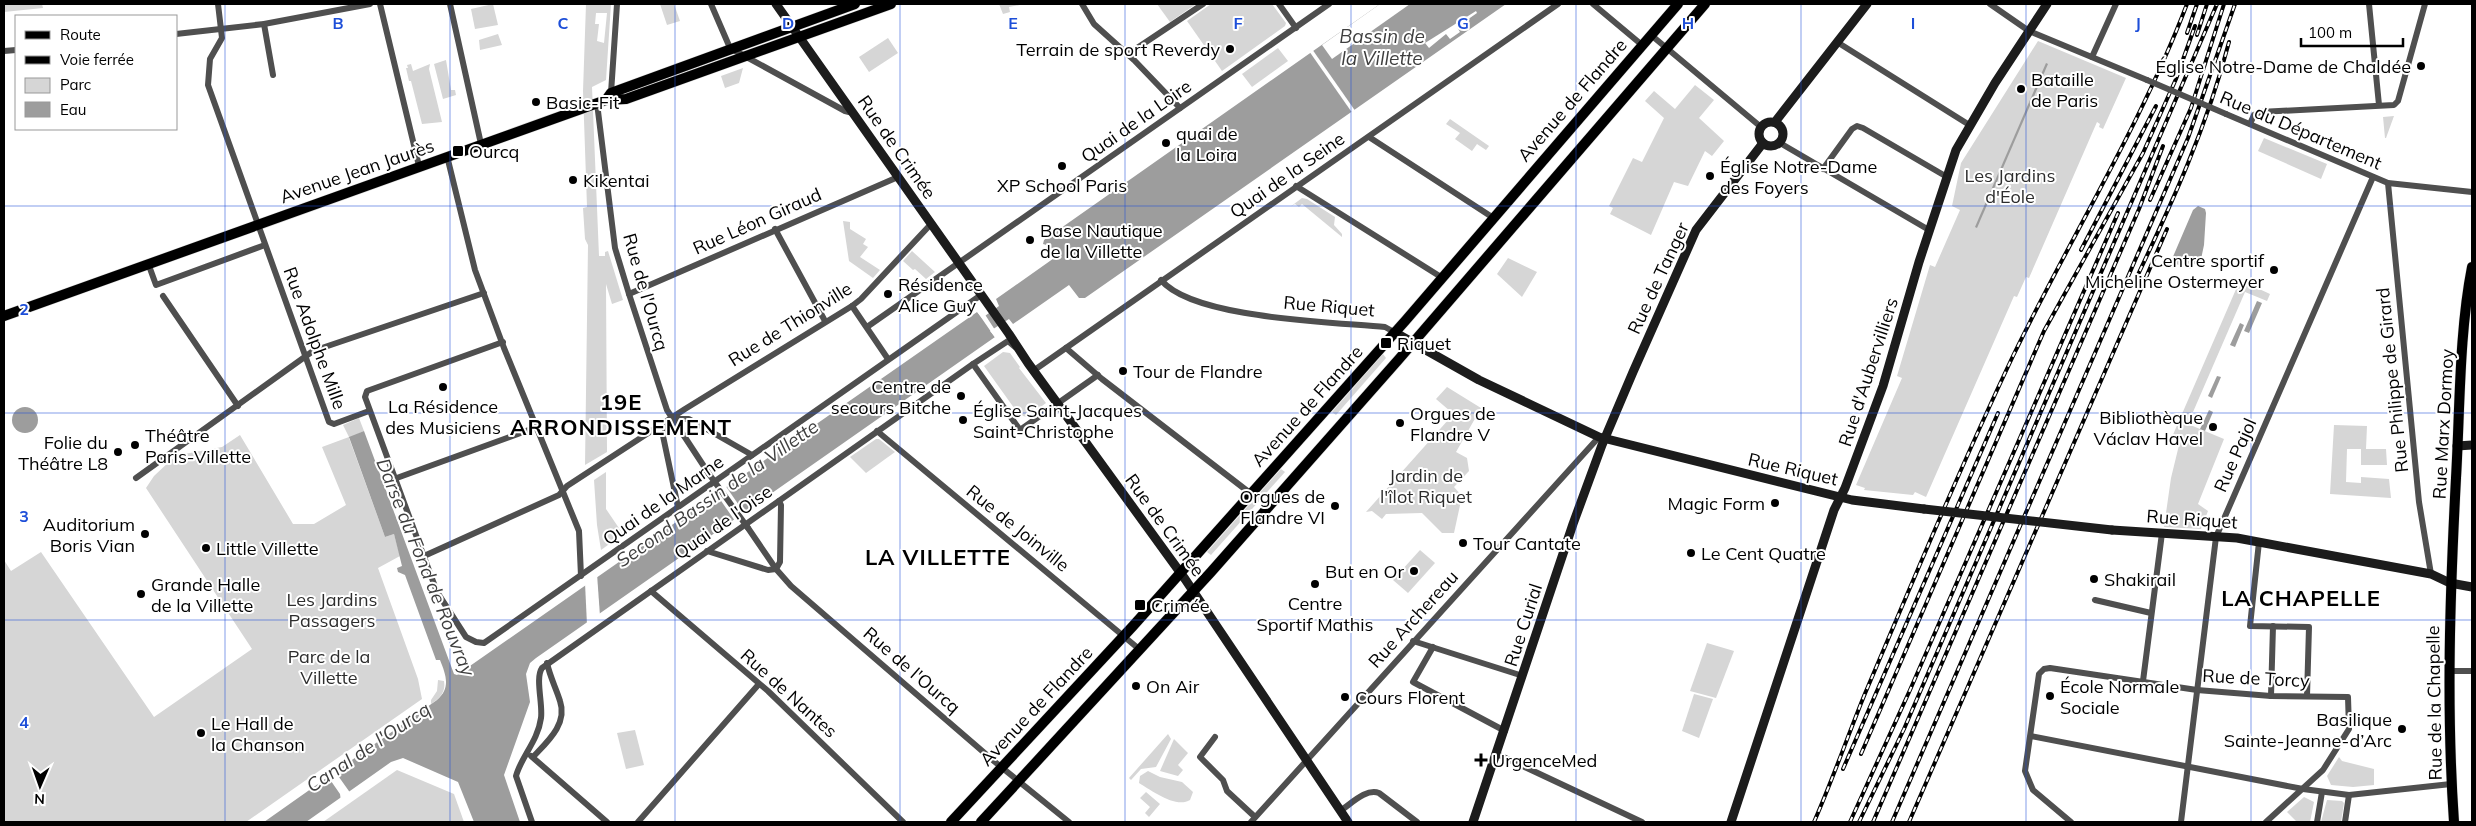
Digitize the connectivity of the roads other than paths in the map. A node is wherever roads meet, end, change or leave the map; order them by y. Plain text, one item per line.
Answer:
1 (218, 4) edge
2 (370, 4) edge
3 (380, 4) edge
4 (450, 4) edge
5 (617, 4) edge
6 (712, 4) edge
7 (776, 4) edge
8 (855, 4) edge
9 (891, 4) edge
10 (1082, 4) edge
11 (1202, 4) edge
12 (1279, 4) edge
13 (1330, 4) edge
14 (1558, 4) edge
15 (1592, 4) edge
16 (1678, 4) edge
17 (1705, 4) edge
18 (1866, 4) edge
19 (1990, 4) edge
20 (2047, 4) edge
21 (2116, 4) edge
22 (2369, 4) edge
23 (2426, 4) edge
24 (264, 24) junction
25 (791, 26) junction
26 (1296, 28) junction
27 (221, 30) junction
28 (2029, 31) junction
29 (178, 34) edge
30 (799, 36) junction
31 (1651, 36) junction
32 (1837, 42) junction
33 (1642, 45) junction
34 (730, 48) junction
35 (1666, 48) junction
36 (1128, 54) junction
37 (743, 57) junction
38 (2092, 57) junction
39 (273, 75) dead end
40 (605, 99) junction
41 (2379, 105) junction
42 (1180, 108) junction
43 (853, 113) junction
44 (1775, 122) junction
45 (2250, 124) junction
46 (1971, 126) junction
47 (1761, 127) junction
48 (1369, 136) junction
49 (1763, 143) junction
50 (1780, 143) junction
51 (481, 144) junction
52 (447, 156) junction
53 (419, 166) junction
54 (1823, 169) junction
55 (898, 177) junction
56 (1947, 177) junction
57 (2373, 177) junction
58 (2388, 183) junction
59 (1296, 186) junction
60 (2472, 192) edge
61 (1492, 217) junction
62 (258, 223) junction
63 (931, 224) junction
64 (776, 229) junction
65 (1929, 230) junction
66 (265, 245) junction
67 (148, 263) junction
68 (959, 263) junction
69 (2472, 267) edge
70 (1441, 277) junction
71 (1161, 280) junction
72 (484, 293) junction
73 (629, 294) junction
74 (981, 295) junction
75 (164, 296) dead end
76 (852, 306) junction
77 (4, 316) edge
78 (825, 321) junction
79 (867, 327) junction
80 (1394, 332) junction
81 (503, 342) junction
82 (1412, 342) junction
83 (1066, 348) junction
84 (1018, 349) junction
85 (306, 356) junction
86 (888, 359) junction
87 (973, 364) junction
88 (1033, 371) junction
89 (1098, 376) junction
90 (1057, 403) junction
91 (238, 406) junction
92 (369, 412) junction
93 (670, 418) junction
94 (537, 427) junction
95 (877, 431) junction
96 (650, 432) junction
97 (663, 436) junction
98 (1602, 438) junction
99 (2472, 445) edge
100 (2458, 446) junction
101 (752, 456) junction
102 (136, 478) dead end
103 (394, 479) junction
104 (563, 491) junction
105 (1250, 493) junction
106 (1840, 497) junction
107 (779, 501) junction
108 (678, 507) junction
109 (2162, 533) junction
110 (2216, 537) junction
111 (2259, 542) junction
112 (707, 551) junction
113 (424, 556) junction
114 (776, 569) junction
115 (1180, 573) junction
116 (2431, 574) junction
117 (581, 576) junction
118 (2450, 583) junction
119 (2472, 586) edge
120 (651, 591) junction
121 (1193, 591) junction
122 (2095, 600) dead end
123 (2151, 612) junction
124 (2272, 626) junction
125 (1124, 636) junction
126 (1413, 641) junction
127 (1433, 647) junction
128 (1139, 649) junction
129 (547, 664) junction
130 (2449, 671) junction
131 (2472, 672) edge
132 (1523, 676) junction
133 (2143, 681) junction
134 (759, 684) junction
135 (2197, 690) junction
136 (2271, 696) junction
137 (2307, 696) junction
138 (1505, 731) junction
139 (2030, 736) junction
140 (1215, 738) dead end
141 (1497, 754) junction
142 (530, 755) junction
143 (1307, 760) junction
144 (1002, 766) junction
145 (2188, 767) junction
146 (1019, 781) junction
147 (2451, 784) junction
148 (2303, 789) junction
149 (2322, 792) junction
150 (2349, 795) junction
151 (1340, 811) junction
152 (1253, 820) edge
153 (532, 822) edge
154 (607, 822) edge
155 (638, 822) edge
156 (903, 822) edge
157 (951, 822) edge
158 (981, 822) edge
159 (1069, 822) edge
160 (1348, 822) edge
161 (1417, 822) edge
162 (1473, 822) edge
163 (1642, 822) edge
164 (1731, 822) edge
165 (2071, 822) edge
166 (2181, 822) edge
167 (2266, 822) edge
168 (2316, 822) edge
169 (2345, 822) edge
170 (2454, 822) edge

1 - 27 street
2 - 24 street
3 - 53 street
4 - 51 street
5 - 40 street, Rue de l'Ourcq
6 - 34 street
7 - 25 street, Rue de Crimée
8 - 25 main road, Avenue Jean Jaurès
9 - 30 main road, Avenue Jean Jaurès
10 - 36 street
11 - 36 street
12 - 26 street
13 - 26 street, Quai de la Loire
14 - 48 street, Quai de la Seine
15 - 33 street
16 - 31 main road, Avenue de Flandre
17 - 35 main road, Avenue de Flandre
18 - 32 street
19 - 28 street, Rue du Département
20 - 28 street, Rue d'Aubervilliers
21 - 38 street
22 - 41 street
23 - 41 street
24 - 27 street
24 - 39 street
25 - 30 street, Rue de Crimée
25 - 34 main road, Avenue Jean Jaurès
26 - 42 street, Quai de la Loire
27 - 29 street
27 - 62 street, Rue Adolphe Mille
28 - 38 street, Rue du Département
28 - 46 street, Rue d'Aubervilliers
30 - 37 main road, Avenue Jean Jaurès
30 - 43 street, Rue de Crimée
31 - 33 main road, Avenue de Flandre
31 - 35 street
32 - 44 street
32 - 46 street
33 - 61 main road, Avenue de Flandre
34 - 37 street
34 - 40 main road, Avenue Jean Jaurès
35 - 47 street
35 - 82 main road, Avenue de Flandre
36 - 42 street
37 - 40 main road, Avenue Jean Jaurès
37 - 43 street
38 - 45 street, Rue du Département, bridge
40 - 51 main road, Avenue Jean Jaurès
40 - 73 street, Rue de l'Ourcq
41 - 45 street
42 - 68 street, Quai de la Loire
43 - 55 street, Rue de Crimée
44 - 47 street
44 - 50 street
45 - 57 street, Rue du Département
46 - 56 street, Rue d'Aubervilliers
47 - 49 street
48 - 59 street, Quai de la Seine
48 - 61 street
49 - 50 street
49 - 98 street, Rue de Tanger
50 - 54 street
51 - 52 main road, Avenue Jean Jaurès
52 - 53 main road, Avenue Jean Jaurès
52 - 72 street
53 - 62 main road, Avenue Jean Jaurès
54 - 56 street
54 - 65 street
55 - 63 street, Rue de Crimée
55 - 64 street, Rue Léon Giraud
56 - 65 street, Rue d'Aubervilliers
57 - 58 street, Rue du Département
57 - 110 street, Rue Pajol
58 - 60 street, Rue du Département
58 - 116 street, Rue Philippe de Girard
59 - 70 street
59 - 71 street, Quai de la Seine
61 - 70 main road, Avenue de Flandre
62 - 66 street, Rue Adolphe Mille
62 - 67 main road, Avenue Jean Jaurès
63 - 68 street, Rue de Crimée
63 - 76 street, Rue de Thionville
64 - 73 street, Rue Léon Giraud
64 - 78 street
65 - 106 street, Rue d'Aubervilliers
66 - 67 street
66 - 85 street, Rue Adolphe Mille
67 - 77 main road, Avenue Jean Jaurès
68 - 74 street, Rue de Crimée
68 - 79 street, Quai de la Loire
69 - 100 main road, Rue Marx Dormoy
70 - 80 main road, Avenue de Flandre
71 - 80 street, Rue Riquet
71 - 83 street, Quai de la Seine
72 - 81 street
72 - 85 street
73 - 93 street, Rue de l'Ourcq
74 - 84 street, Rue de Crimée
74 - 86 street, Quai de la Marne
75 - 91 street
76 - 78 street, Rue de Thionville
76 - 79 street
78 - 93 street, Rue de Thionville
79 - 86 street
80 - 82 street, Rue Riquet
80 - 105 main road, Avenue de Flandre
81 - 92 street
81 - 94 street
82 - 98 street, Rue Riquet
82 - 121 main road, Avenue de Flandre
83 - 88 street, Quai de la Seine
83 - 89 street
84 - 87 street, Quai de l'Oise
84 - 88 street, Rue de Crimée
85 - 91 street
85 - 92 street, Rue Adolphe Mille
86 - 101 street, Quai de la Marne
87 - 90 street
87 - 95 street, Quai de l'Oise
88 - 90 street, Rue de Crimée
89 - 90 street
89 - 105 street
90 - 115 street, Rue de Crimée
91 - 102 street
92 - 103 street
93 - 96 street, Rue de Thionville
93 - 97 street
93 - 101 street
93 - 114 street, Rue de l'Ourcq, bridge
94 - 103 street
94 - 104 street
95 - 107 street, Quai de l'Oise
95 - 125 street, Rue de Joinville
96 - 97 street
96 - 104 street, Rue de Thionville
97 - 108 street
98 - 106 street, Rue Riquet
98 - 126 street, Rue Archereau
98 - 132 street, Rue Curial
99 - 100 street
100 - 118 main road, Rue Marx Dormoy
101 - 108 street, Quai de la Marne
103 - 113 street
104 - 113 street, Rue de Thionville
104 - 117 street
105 - 115 main road, Avenue de Flandre
106 - 109 street, Rue Riquet, bridge
106 - 164 street, Rue d'Aubervilliers
107 - 112 street, Quai de l'Oise
107 - 114 street
108 - 117 street, Quai de la Marne
109 - 110 street, Rue Riquet
109 - 123 street
110 - 111 street, Rue Riquet
110 - 135 street, Rue Pajol
111 - 116 street, Rue Riquet
111 - 124 street
112 - 114 street
112 - 120 street, Quai de l'Oise
113 - 117 street, Quai de la Marne
114 - 144 street, Rue de l'Ourcq
115 - 121 street, Rue de Crimée
115 - 125 main road, Avenue de Flandre
116 - 118 street, Rue Riquet
118 - 119 street, Rue Riquet
118 - 130 main road, Rue de la Chapelle
120 - 129 street, Quai de l'Oise
120 - 134 street, Rue de Nantes
121 - 128 main road, Avenue de Flandre
121 - 143 street, Rue de Crimée
122 - 123 street
123 - 133 street
124 - 136 street
124 - 137 street
125 - 128 street, Rue de Joinville
125 - 144 main road, Avenue de Flandre
126 - 127 street
126 - 143 street, Rue Archereau
127 - 132 street
127 - 138 street
128 - 146 main road, Avenue de Flandre
129 - 142 street
129 - 142 street
130 - 131 street
130 - 147 main road, Rue de la Chapelle
132 - 138 street, Rue Curial
133 - 135 street, Rue de Torcy
133 - 139 street, Rue de Torcy
134 - 155 street
134 - 156 street, Rue de Nantes
135 - 136 street, Rue de Torcy
135 - 145 street, Rue Pajol
136 - 137 street, Rue de Torcy
137 - 148 street, Rue de Torcy
138 - 141 street, Rue Curial
139 - 145 street
139 - 165 street
140 - 152 street
141 - 162 street, Rue Curial
141 - 163 street
142 - 153 street
142 - 154 street
143 - 151 street, Rue de Crimée
143 - 152 street, Rue Archereau
144 - 146 street, Rue de l'Ourcq
144 - 157 main road, Avenue de Flandre
145 - 148 street
145 - 166 street, Rue Pajol
146 - 158 main road, Avenue de Flandre
146 - 159 street, Rue de l'Ourcq
147 - 150 street
147 - 170 main road, Rue de la Chapelle
148 - 149 street
148 - 167 street
149 - 150 street
149 - 168 street
150 - 169 street
151 - 160 street, Rue de Crimée
151 - 161 street

